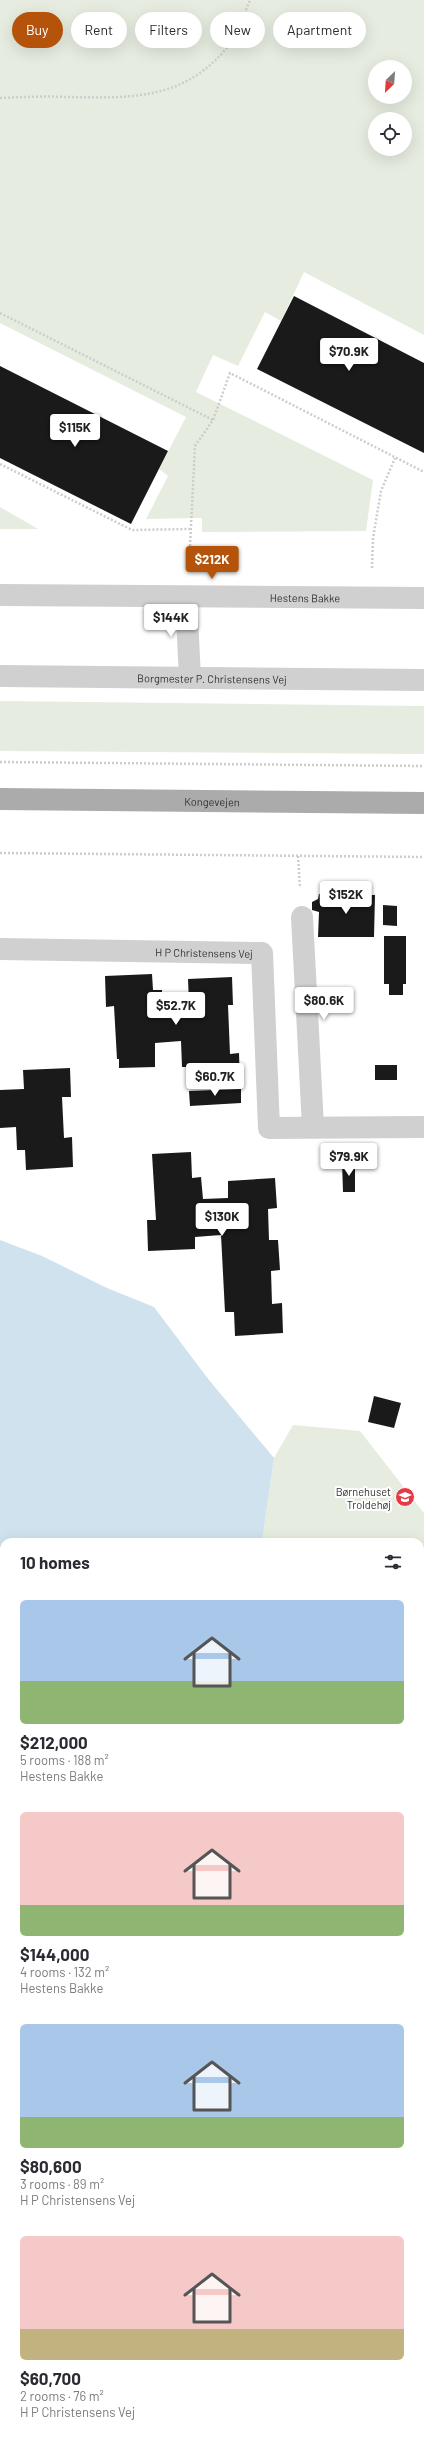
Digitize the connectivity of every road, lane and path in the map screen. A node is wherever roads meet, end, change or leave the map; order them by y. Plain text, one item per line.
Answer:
1 (250, 0) edge
2 (0, 98) edge
3 (0, 313) edge
4 (213, 420) junction
5 (395, 458) junction
6 (0, 464) edge
7 (424, 472) edge
8 (191, 529) junction
9 (0, 595) edge
10 (186, 597) junction
11 (372, 598) junction
12 (424, 598) edge
13 (0, 676) edge
14 (190, 678) junction
15 (424, 680) edge
16 (0, 762) edge
17 (424, 766) edge
18 (0, 799) edge
19 (424, 803) edge
20 (0, 853) edge
21 (424, 857) edge
22 (302, 917) dead end
23 (0, 949) edge
24 (424, 1127) edge
25 (313, 1128) junction

1 - 2 path
3 - 4 path
4 - 5 path
4 - 8 path
5 - 7 path
5 - 11 path
6 - 8 path
8 - 10 path
9 - 10 street, Hestens Bakke
10 - 11 street, Hestens Bakke
10 - 14 street
11 - 12 street, Hestens Bakke
13 - 14 street, Borgmester P. Christensens Vej
14 - 15 street, Borgmester P. Christensens Vej
16 - 17 path
18 - 19 main road, Kongevejen
20 - 21 path
22 - 25 street
23 - 25 street, H P Christensens Vej
24 - 25 street, H P Christensens Vej

